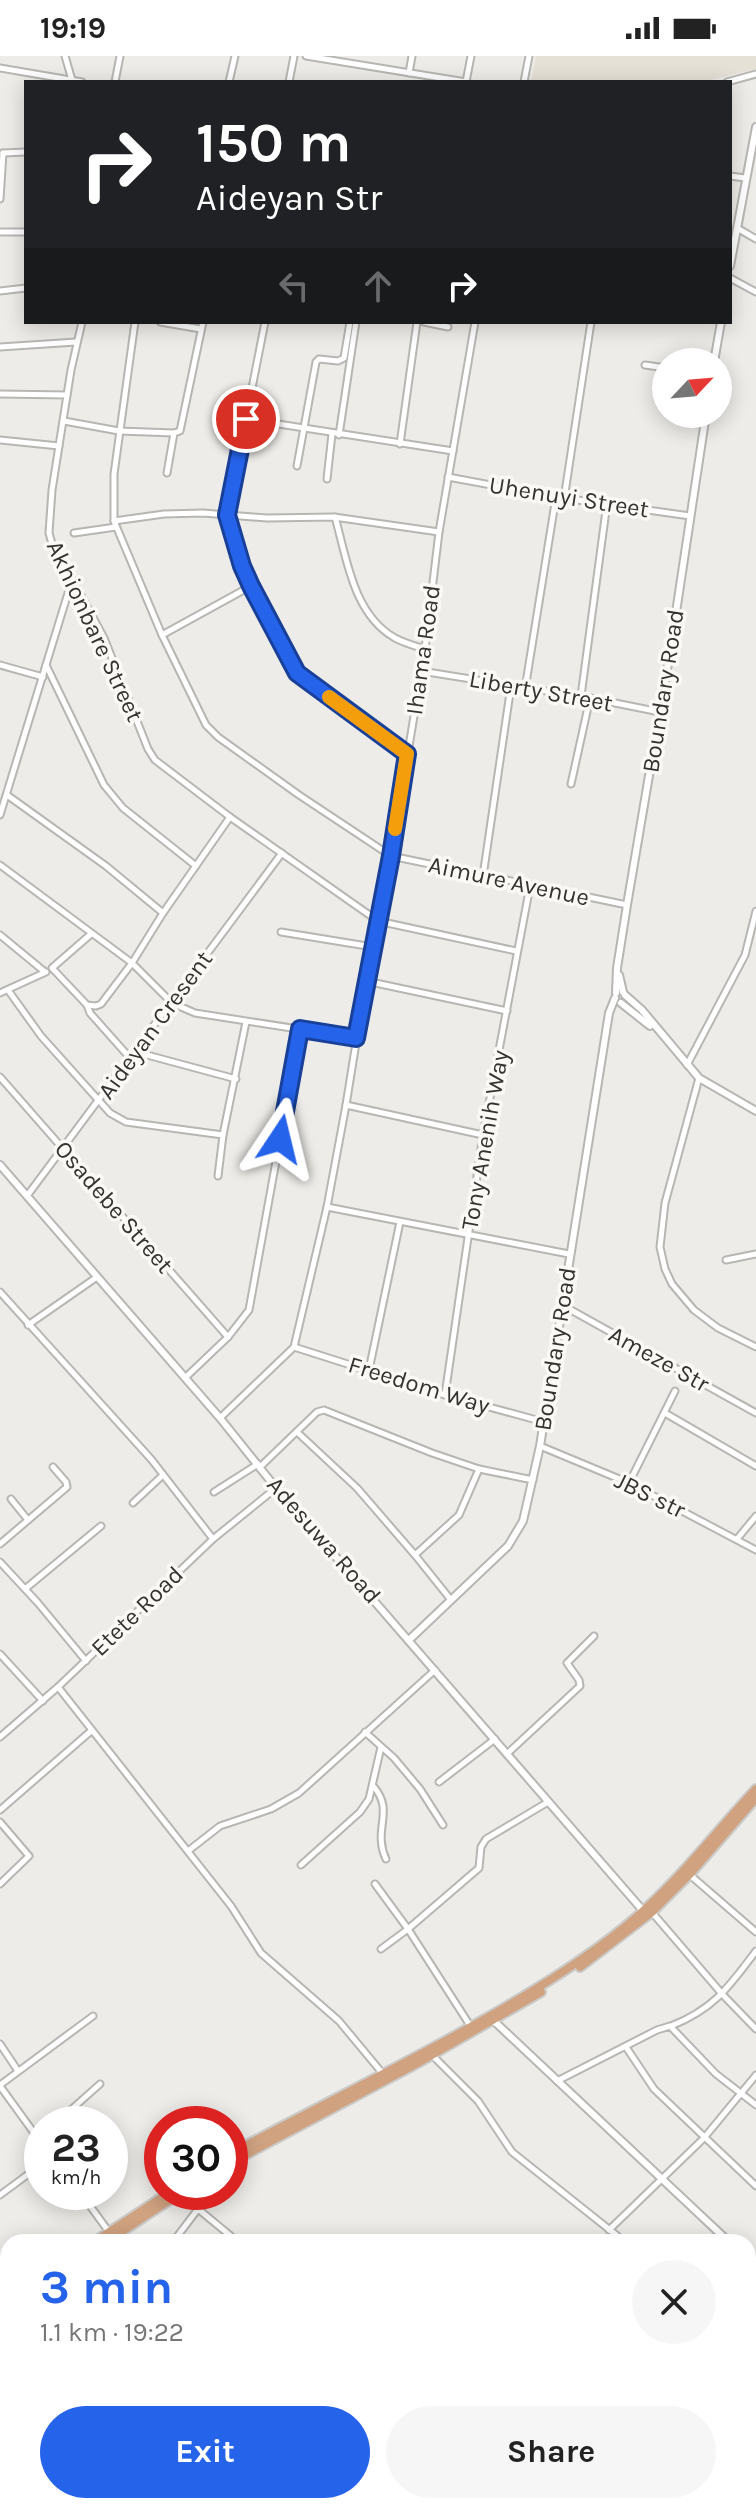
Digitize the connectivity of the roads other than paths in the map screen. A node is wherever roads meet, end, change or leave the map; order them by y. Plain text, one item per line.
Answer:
1 (65, 56) edge
2 (120, 56) edge
3 (235, 56) edge
4 (294, 56) edge
5 (306, 56) edge
6 (412, 56) edge
7 (471, 56) edge
8 (529, 56) edge
9 (0, 68) edge
10 (409, 73) junction
11 (756, 74) edge
12 (72, 80) joint
13 (115, 80) edge
14 (229, 80) edge
15 (289, 80) edge
16 (453, 80) edge
17 (466, 80) edge
18 (524, 80) edge
19 (732, 81) edge
20 (755, 132) edge
21 (24, 152) edge
22 (2, 153) edge
23 (732, 176) edge
24 (745, 178) junction
25 (0, 199) edge
26 (737, 228) junction
27 (0, 232) edge
28 (24, 232) edge
29 (756, 239) edge
30 (732, 255) edge
31 (732, 279) edge
32 (24, 288) edge
33 (0, 291) edge
34 (756, 292) edge
35 (81, 324) edge
36 (135, 324) edge
37 (265, 324) edge
38 (352, 324) edge
39 (353, 324) edge
40 (417, 324) edge
41 (434, 324) edge
42 (475, 324) edge
43 (591, 324) edge
44 (721, 324) edge
45 (202, 325) edge
46 (448, 327) dead end
47 (76, 342) junction
48 (0, 347) edge
49 (716, 348) edge
50 (645, 365) dead end
51 (652, 366) edge
52 (0, 394) edge
53 (67, 395) junction
54 (246, 419) junction
55 (64, 421) junction
56 (303, 428) junction
57 (704, 428) edge
58 (119, 431) junction
59 (174, 433) junction
60 (335, 434) junction
61 (0, 440) edge
62 (400, 444) junction
63 (59, 446) junction
64 (453, 451) junction
65 (297, 466) dead end
66 (167, 473) dead end
67 (448, 477) junction
68 (327, 479) dead end
69 (556, 497) junction
70 (564, 499) junction
71 (607, 503) junction
72 (227, 515) junction
73 (690, 516) junction
74 (334, 517) junction
75 (115, 524) junction
76 (439, 532) junction
77 (74, 533) dead end
78 (72, 579) junction
79 (251, 586) junction
80 (162, 635) junction
81 (425, 649) junction
82 (0, 665) edge
83 (46, 665) junction
84 (421, 671) junction
85 (43, 677) junction
86 (511, 686) junction
87 (525, 689) junction
88 (581, 697) junction
89 (590, 698) junction
90 (660, 712) junction
91 (407, 754) junction
92 (571, 784) dead end
93 (7, 795) junction
94 (0, 815) edge
95 (230, 817) junction
96 (282, 853) junction
97 (391, 856) junction
98 (0, 865) edge
99 (196, 866) junction
100 (483, 876) junction
101 (530, 886) junction
102 (627, 905) junction
103 (756, 911) edge
104 (163, 913) junction
105 (378, 921) junction
106 (281, 932) dead end
107 (91, 934) junction
108 (0, 935) edge
109 (373, 947) junction
110 (516, 951) junction
111 (132, 963) junction
112 (52, 968) junction
113 (45, 972) junction
114 (366, 981) junction
115 (8, 990) junction
116 (0, 993) edge
117 (620, 997) junction
118 (172, 1003) junction
119 (87, 1005) junction
120 (507, 1011) junction
121 (246, 1022) junction
122 (300, 1029) junction
123 (356, 1038) junction
124 (135, 1052) junction
125 (130, 1058) junction
126 (687, 1065) junction
127 (0, 1077) edge
128 (699, 1078) junction
129 (236, 1079) junction
130 (99, 1101) junction
131 (346, 1105) junction
132 (756, 1111) edge
133 (223, 1135) junction
134 (483, 1135) junction
135 (62, 1149) junction
136 (0, 1165) edge
137 (218, 1176) dead end
138 (27, 1196) junction
139 (327, 1207) junction
140 (400, 1222) junction
141 (468, 1235) junction
142 (569, 1254) junction
143 (756, 1254) edge
144 (726, 1260) dead end
145 (97, 1277) junction
146 (0, 1292) edge
147 (562, 1305) junction
148 (28, 1325) junction
149 (228, 1337) junction
150 (294, 1347) junction
151 (756, 1347) edge
152 (369, 1370) junction
153 (185, 1378) junction
154 (675, 1391) dead end
155 (445, 1395) junction
156 (665, 1413) junction
157 (756, 1413) edge
158 (220, 1418) junction
159 (544, 1422) junction
160 (297, 1432) junction
161 (540, 1446) junction
162 (259, 1466) junction
163 (756, 1466) edge
164 (53, 1467) dead end
165 (479, 1469) junction
166 (163, 1475) junction
167 (533, 1480) junction
168 (629, 1483) junction
169 (276, 1488) junction
170 (214, 1492) dead end
171 (11, 1499) dead end
172 (133, 1503) dead end
173 (756, 1516) edge
174 (28, 1520) junction
175 (101, 1526) dead end
176 (213, 1539) junction
177 (737, 1539) junction
178 (0, 1544) edge
179 (756, 1550) edge
180 (415, 1555) junction
181 (0, 1562) edge
182 (25, 1589) junction
183 (451, 1600) junction
184 (594, 1636) dead end
185 (410, 1639) junction
186 (0, 1654) edge
187 (86, 1661) junction
188 (435, 1670) junction
189 (58, 1687) junction
190 (43, 1701) junction
191 (91, 1731) junction
192 (2, 1732) edge
193 (365, 1732) junction
194 (496, 1739) junction
195 (381, 1747) junction
196 (508, 1753) junction
197 (439, 1782) dead end
198 (374, 1786) junction
199 (756, 1789) edge
200 (548, 1802) junction
201 (754, 1805) edge
202 (0, 1810) edge
203 (0, 1822) edge
204 (443, 1825) dead end
205 (188, 1851) junction
206 (386, 1859) dead end
207 (301, 1865) dead end
208 (690, 1874) junction
209 (0, 1884) edge
210 (375, 1884) dead end
211 (648, 1911) junction
212 (408, 1929) junction
213 (756, 1932) edge
214 (381, 1949) dead end
215 (755, 1954) edge
216 (723, 1995) junction
217 (93, 2016) dead end
218 (494, 2021) junction
219 (670, 2026) junction
220 (471, 2027) junction
221 (756, 2029) edge
222 (0, 2044) edge
223 (626, 2047) junction
224 (432, 2055) junction
225 (18, 2071) junction
226 (383, 2074) junction
227 (756, 2075) edge
228 (556, 2082) junction
229 (100, 2084) dead end
230 (0, 2086) edge
231 (743, 2093) junction
232 (756, 2105) edge
233 (75, 2106) edge
234 (24, 2117) edge
235 (304, 2119) junction
236 (704, 2138) junction
237 (248, 2145) edge
238 (248, 2152) edge
239 (24, 2177) edge
240 (660, 2179) junction
241 (756, 2186) edge
242 (0, 2195) edge
243 (93, 2210) edge
244 (146, 2210) edge
245 (151, 2210) edge
246 (197, 2210) edge
247 (199, 2210) edge
248 (609, 2230) junction
249 (109, 2232) junction
250 (106, 2234) edge
251 (117, 2234) edge
252 (179, 2234) edge
253 (228, 2234) edge
254 (614, 2234) edge
255 (720, 2234) edge

1 - 12 street
2 - 13 street
3 - 14 street
4 - 15 street
5 - 10 street
6 - 10 street
7 - 17 street
8 - 18 street
9 - 12 street
10 - 16 street
11 - 19 street
20 - 24 street
21 - 22 street
22 - 25 street
23 - 24 street
24 - 26 street
26 - 29 street
26 - 30 street
27 - 28 street
31 - 34 street
32 - 33 street
35 - 47 street, Akhionbare Street
36 - 58 street
37 - 54 street
38 - 56 street
39 - 60 street
40 - 62 street
41 - 46 street
42 - 64 street, Ihama Road
43 - 70 street
44 - 49 street
45 - 59 street
47 - 48 street
47 - 53 street, Akhionbare Street
50 - 51 street
52 - 53 street
53 - 55 street, Akhionbare Street
54 - 56 street
54 - 72 street
55 - 58 street
55 - 63 street, Akhionbare Street
56 - 60 street
56 - 65 street
57 - 73 street, Boundary Road
58 - 59 street
58 - 75 street
59 - 66 street
60 - 62 street
60 - 68 street
61 - 63 street
62 - 64 street
63 - 78 street, Akhionbare Street
64 - 67 street, Ihama Road
67 - 69 street, Uhenuyi Street
67 - 76 street, Ihama Road
69 - 70 street, Uhenuyi Street
69 - 87 street
70 - 71 street, Uhenuyi Street
71 - 73 street, Uhenuyi Street
71 - 88 street
72 - 74 street
72 - 75 street
72 - 79 street
73 - 90 street, Boundary Road
74 - 76 street
74 - 81 street
75 - 77 street
75 - 80 street
76 - 81 street, Ihama Road
78 - 83 street
78 - 95 street, Akhionbare Street
79 - 80 street
79 - 91 street
80 - 97 street
81 - 84 street, Ihama Road
82 - 85 street
83 - 85 street
83 - 99 street
84 - 86 street, Liberty Street
84 - 91 street, Ihama Road
85 - 93 street
86 - 87 street, Liberty Street
86 - 100 street
87 - 88 street, Liberty Street
88 - 89 street, Liberty Street
89 - 90 street, Liberty Street
89 - 92 street
90 - 102 street, Boundary Road
91 - 97 street, Ihama Road
93 - 94 street
93 - 104 street
95 - 96 street, Akhionbare Street
95 - 99 street
96 - 105 street, Akhionbare Street
96 - 118 street, Aideyan Cresent
97 - 100 street, Aimure Avenue
97 - 105 street, Ihama Road
98 - 107 street
99 - 104 street
100 - 101 street, Aimure Avenue
101 - 102 street, Aimure Avenue
101 - 110 street, Tony Anenih Way
102 - 117 street, Boundary Road
103 - 126 street
104 - 111 street
105 - 109 street, Ihama Road
105 - 110 street
106 - 109 street
107 - 111 street
107 - 112 street
108 - 113 street
109 - 114 street, Ihama Road
110 - 120 street, Tony Anenih Way
111 - 118 street
111 - 119 street
112 - 113 street
112 - 119 street
113 - 115 street
114 - 120 street
114 - 123 street, Ihama Road
115 - 116 street
115 - 130 street
117 - 126 street
117 - 142 street, Boundary Road
118 - 121 street
118 - 124 street, Aideyan Cresent
119 - 125 street
120 - 134 street, Tony Anenih Way
121 - 122 street
121 - 129 street
122 - 123 street
122 - 149 street
123 - 131 street, Ihama Road
124 - 125 street, Aideyan Cresent
124 - 129 street
125 - 130 street, Aideyan Cresent
126 - 128 street
127 - 135 street, Osadebe Street
128 - 132 street
128 - 151 street
129 - 133 street
130 - 133 street
130 - 135 street, Aideyan Cresent
131 - 134 street
131 - 139 street, Ihama Road
133 - 137 street
134 - 141 street, Tony Anenih Way
135 - 138 street, Aideyan Cresent
135 - 149 street, Osadebe Street
136 - 138 street, Adesuwa Road
138 - 145 street, Adesuwa Road
139 - 140 street
139 - 150 street, Ihama Road
140 - 141 street
140 - 152 street
141 - 142 street
141 - 155 street, Tony Anenih Way
142 - 147 street, Boundary Road
143 - 144 street
145 - 148 street
145 - 153 street, Adesuwa Road
146 - 148 street
147 - 157 street, Ameze Str
147 - 159 street, Boundary Road
148 - 166 street
149 - 153 street
150 - 152 street, Freedom Way
150 - 158 street
152 - 155 street, Freedom Way
153 - 158 street, Adesuwa Road
154 - 156 street
155 - 159 street, Freedom Way
156 - 163 street
156 - 168 street
158 - 162 street, Adesuwa Road
159 - 161 street, Boundary Road
160 - 162 street
160 - 165 street
160 - 180 street
161 - 167 street, Boundary Road
161 - 168 street, JBS str
162 - 169 street, Adesuwa Road
162 - 170 street
164 - 174 street
165 - 167 street
165 - 180 street
166 - 172 street
166 - 176 street
167 - 183 street, Boundary Road
168 - 177 street, JBS str
169 - 176 street, Etete Road
169 - 185 street, Adesuwa Road
171 - 174 street
173 - 177 street
174 - 178 street
175 - 182 street
176 - 187 street, Etete Road
177 - 179 street, JBS str
180 - 183 street
181 - 182 street
182 - 187 street
183 - 185 street, Boundary Road
184 - 196 street
185 - 188 street, Adesuwa Road
186 - 190 street
187 - 189 street, Etete Road
188 - 193 street
188 - 194 street, Adesuwa Road
189 - 190 street, Etete Road
189 - 191 street
190 - 192 street, Etete Road
191 - 202 street
191 - 205 street
193 - 195 street
193 - 205 street
194 - 196 street, Adesuwa Road
194 - 197 street
195 - 198 street
195 - 204 street
196 - 200 street, Adesuwa Road
198 - 206 street
198 - 207 street
199 - 211 highway
200 - 211 street, Adesuwa Road
200 - 212 street
201 - 208 highway
203 - 209 street
205 - 226 street
208 - 211 highway
208 - 213 street
210 - 212 street
211 - 216 street
211 - 218 highway
211 - 220 highway
212 - 214 street
212 - 220 street
215 - 216 street
216 - 219 street
216 - 221 street
217 - 225 street
218 - 224 highway
218 - 228 street
219 - 223 street
219 - 231 street
220 - 226 highway
222 - 225 street
223 - 228 street
223 - 236 street
224 - 235 highway
224 - 248 street
225 - 230 street
226 - 235 highway
227 - 231 street
228 - 240 street
229 - 233 street
230 - 234 street
231 - 232 street
231 - 236 street
235 - 237 highway
235 - 238 highway
236 - 240 street
236 - 241 street
239 - 242 street
240 - 248 street
240 - 255 street
243 - 249 street
244 - 249 highway
245 - 251 highway
246 - 252 street
247 - 253 street
248 - 254 street
249 - 250 highway

